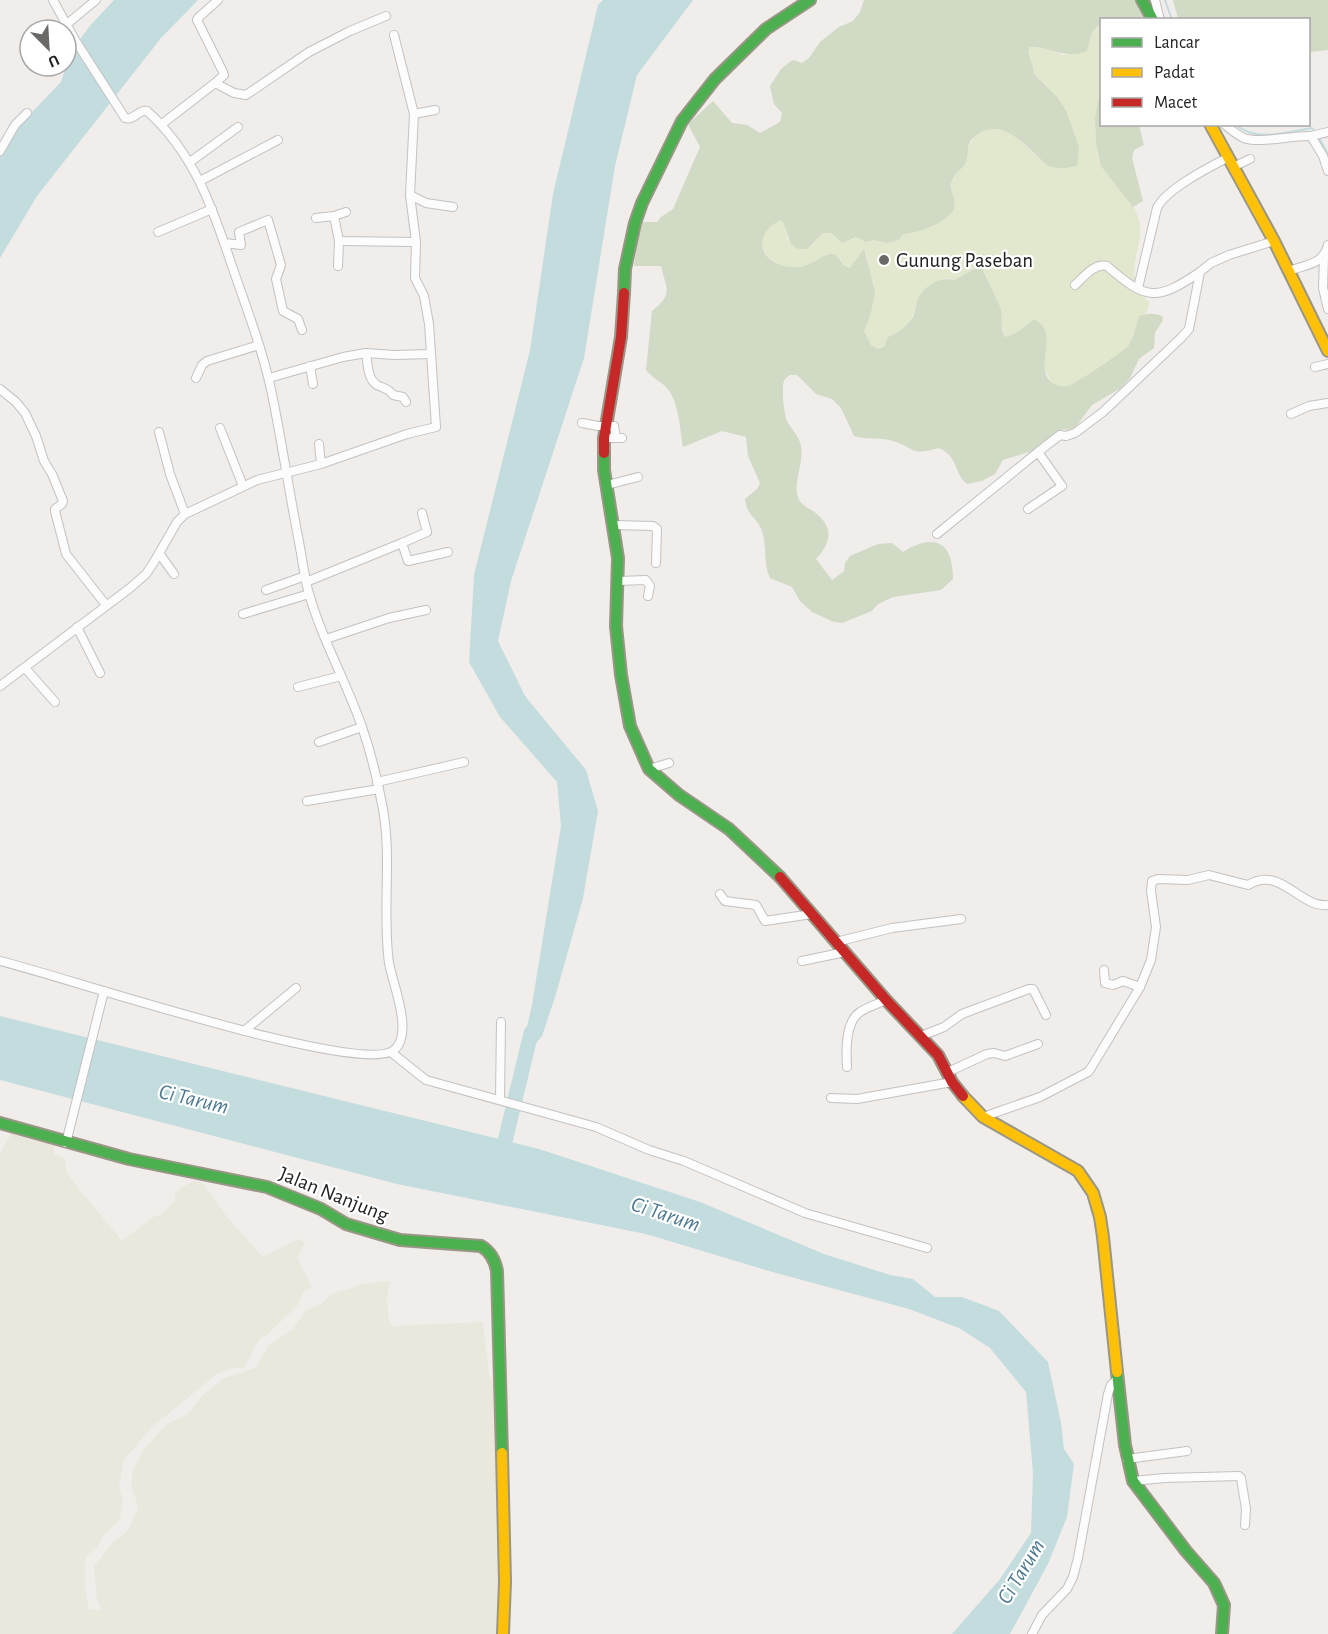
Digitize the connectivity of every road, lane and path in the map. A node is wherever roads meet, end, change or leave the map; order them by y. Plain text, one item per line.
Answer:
1 (52, 0) edge
2 (96, 0) edge
3 (218, 0) edge
4 (810, 0) edge
5 (1142, 0) edge
6 (1155, 0) edge
7 (386, 16) dead end
8 (63, 18) edge
9 (74, 18) edge
10 (1153, 18) edge
11 (1160, 18) edge
12 (394, 35) dead end
13 (78, 45) edge
14 (215, 83) junction
15 (435, 110) dead end
16 (27, 113) dead end
17 (414, 114) junction
18 (162, 124) junction
19 (1211, 126) edge
20 (1227, 126) edge
21 (237, 127) dead end
22 (1318, 134) edge
23 (278, 140) dead end
24 (0, 151) edge
25 (1326, 156) edge
26 (1250, 159) dead end
27 (190, 162) junction
28 (1230, 162) junction
29 (1328, 171) edge
30 (200, 181) junction
31 (410, 195) junction
32 (453, 207) dead end
33 (212, 209) junction
34 (346, 212) dead end
35 (334, 216) junction
36 (316, 218) dead end
37 (158, 232) dead end
38 (339, 241) junction
39 (416, 242) junction
40 (1274, 242) junction
41 (225, 243) junction
42 (1328, 245) edge
43 (1324, 257) junction
44 (338, 266) dead end
45 (1288, 271) junction
46 (1200, 272) junction
47 (1074, 285) dead end
48 (1138, 288) junction
49 (1328, 309) edge
50 (302, 330) dead end
51 (259, 345) junction
52 (1328, 351) edge
53 (366, 353) junction
54 (431, 354) junction
55 (1328, 364) edge
56 (310, 366) junction
57 (1315, 367) dead end
58 (196, 378) dead end
59 (268, 378) junction
60 (313, 384) dead end
61 (0, 389) edge
62 (406, 402) dead end
63 (1328, 403) edge
64 (1292, 414) dead end
65 (582, 423) dead end
66 (605, 426) junction
67 (220, 428) dead end
68 (159, 432) dead end
69 (319, 444) dead end
70 (1038, 452) junction
71 (321, 464) junction
72 (286, 472) junction
73 (638, 477) dead end
74 (607, 485) junction
75 (243, 486) junction
76 (1029, 509) dead end
77 (422, 513) dead end
78 (185, 514) junction
79 (614, 525) junction
80 (937, 534) dead end
81 (402, 543) junction
82 (448, 552) dead end
83 (159, 553) junction
84 (656, 563) dead end
85 (174, 574) dead end
86 (305, 579) junction
87 (618, 581) junction
88 (266, 590) dead end
89 (309, 594) junction
90 (648, 596) dead end
91 (106, 605) junction
92 (426, 610) dead end
93 (243, 614) dead end
94 (77, 627) junction
95 (326, 639) junction
96 (25, 668) junction
97 (100, 673) dead end
98 (341, 676) junction
99 (0, 686) edge
100 (298, 687) dead end
101 (55, 702) dead end
102 (362, 727) junction
103 (319, 742) dead end
104 (464, 762) dead end
105 (669, 763) dead end
106 (649, 769) junction
107 (378, 785) junction
108 (307, 801) dead end
109 (720, 894) dead end
110 (1328, 905) edge
111 (812, 914) junction
112 (961, 920) dead end
113 (836, 942) junction
114 (845, 952) junction
115 (0, 961) edge
116 (802, 961) dead end
117 (1104, 970) dead end
118 (1140, 987) junction
119 (296, 988) dead end
120 (104, 991) junction
121 (886, 1000) junction
122 (1046, 1015) dead end
123 (501, 1022) dead end
124 (244, 1031) junction
125 (921, 1036) junction
126 (1038, 1044) dead end
127 (392, 1053) junction
128 (847, 1067) dead end
129 (950, 1077) junction
130 (831, 1098) dead end
131 (500, 1099) junction
132 (983, 1117) junction
133 (0, 1123) edge
134 (66, 1143) junction
135 (927, 1248) dead end
136 (1118, 1378) junction
137 (1187, 1451) dead end
138 (1127, 1459) junction
139 (1133, 1481) junction
140 (1245, 1525) dead end
141 (503, 1634) edge
142 (1032, 1634) edge
143 (1222, 1634) edge

1 - 8 street
2 - 9 street
3 - 14 street
4 - 66 main road
5 - 10 main road
6 - 11 street
7 - 14 street
12 - 17 street
13 - 18 street
14 - 18 street
15 - 17 street
16 - 24 street
17 - 31 street
18 - 27 street
19 - 28 main road
20 - 22 street
21 - 27 street
22 - 25 street
23 - 30 street
25 - 29 street
26 - 28 street
27 - 30 street
28 - 40 main road
28 - 48 street
30 - 33 street
31 - 32 street
31 - 39 street
33 - 37 street
33 - 41 street
34 - 35 street
35 - 36 street
35 - 38 street
38 - 39 street
38 - 44 street
39 - 54 street
40 - 45 main road
40 - 46 street
41 - 50 street
41 - 51 street
42 - 43 street
43 - 45 street
43 - 49 street
45 - 52 main road
46 - 48 street
46 - 70 street
47 - 48 street
51 - 58 street
51 - 59 street
53 - 54 street
53 - 56 street
53 - 62 street
54 - 71 street
55 - 57 street
56 - 59 street
56 - 60 street
59 - 72 street
61 - 91 street
63 - 64 street
65 - 66 street
66 - 74 main road
67 - 75 street
68 - 78 street
69 - 71 street
70 - 76 street
70 - 80 street
71 - 72 street
72 - 75 street
72 - 86 street
73 - 74 street
74 - 79 main road
75 - 78 street
77 - 81 street
78 - 83 street
79 - 84 street
79 - 87 main road
81 - 82 street
81 - 86 street
83 - 85 street
83 - 91 street
86 - 88 street
86 - 89 street
87 - 90 street
87 - 106 main road
89 - 93 street
89 - 95 street
91 - 94 street
92 - 95 street
94 - 96 street
94 - 97 street
95 - 98 street
96 - 99 street
96 - 101 street
98 - 100 street
98 - 102 street
102 - 103 street
102 - 107 street
104 - 107 street
105 - 106 street
106 - 111 main road
107 - 108 street
107 - 127 street
109 - 111 street
110 - 118 street
111 - 113 main road
112 - 113 street
113 - 114 main road
114 - 116 street
114 - 121 main road
115 - 120 street
117 - 118 street
118 - 132 street
119 - 124 street
120 - 124 street
120 - 134 street
121 - 125 main road
121 - 128 street
122 - 125 street
123 - 131 street
124 - 127 street
125 - 129 main road
126 - 129 street
127 - 131 street
129 - 130 street
129 - 132 main road
131 - 135 street
132 - 136 main road
133 - 134 main road, Jalan Nanjung
134 - 141 main road, Jalan Nanjung
136 - 138 main road
136 - 142 street
137 - 138 street
138 - 139 main road
139 - 140 street
139 - 143 main road

